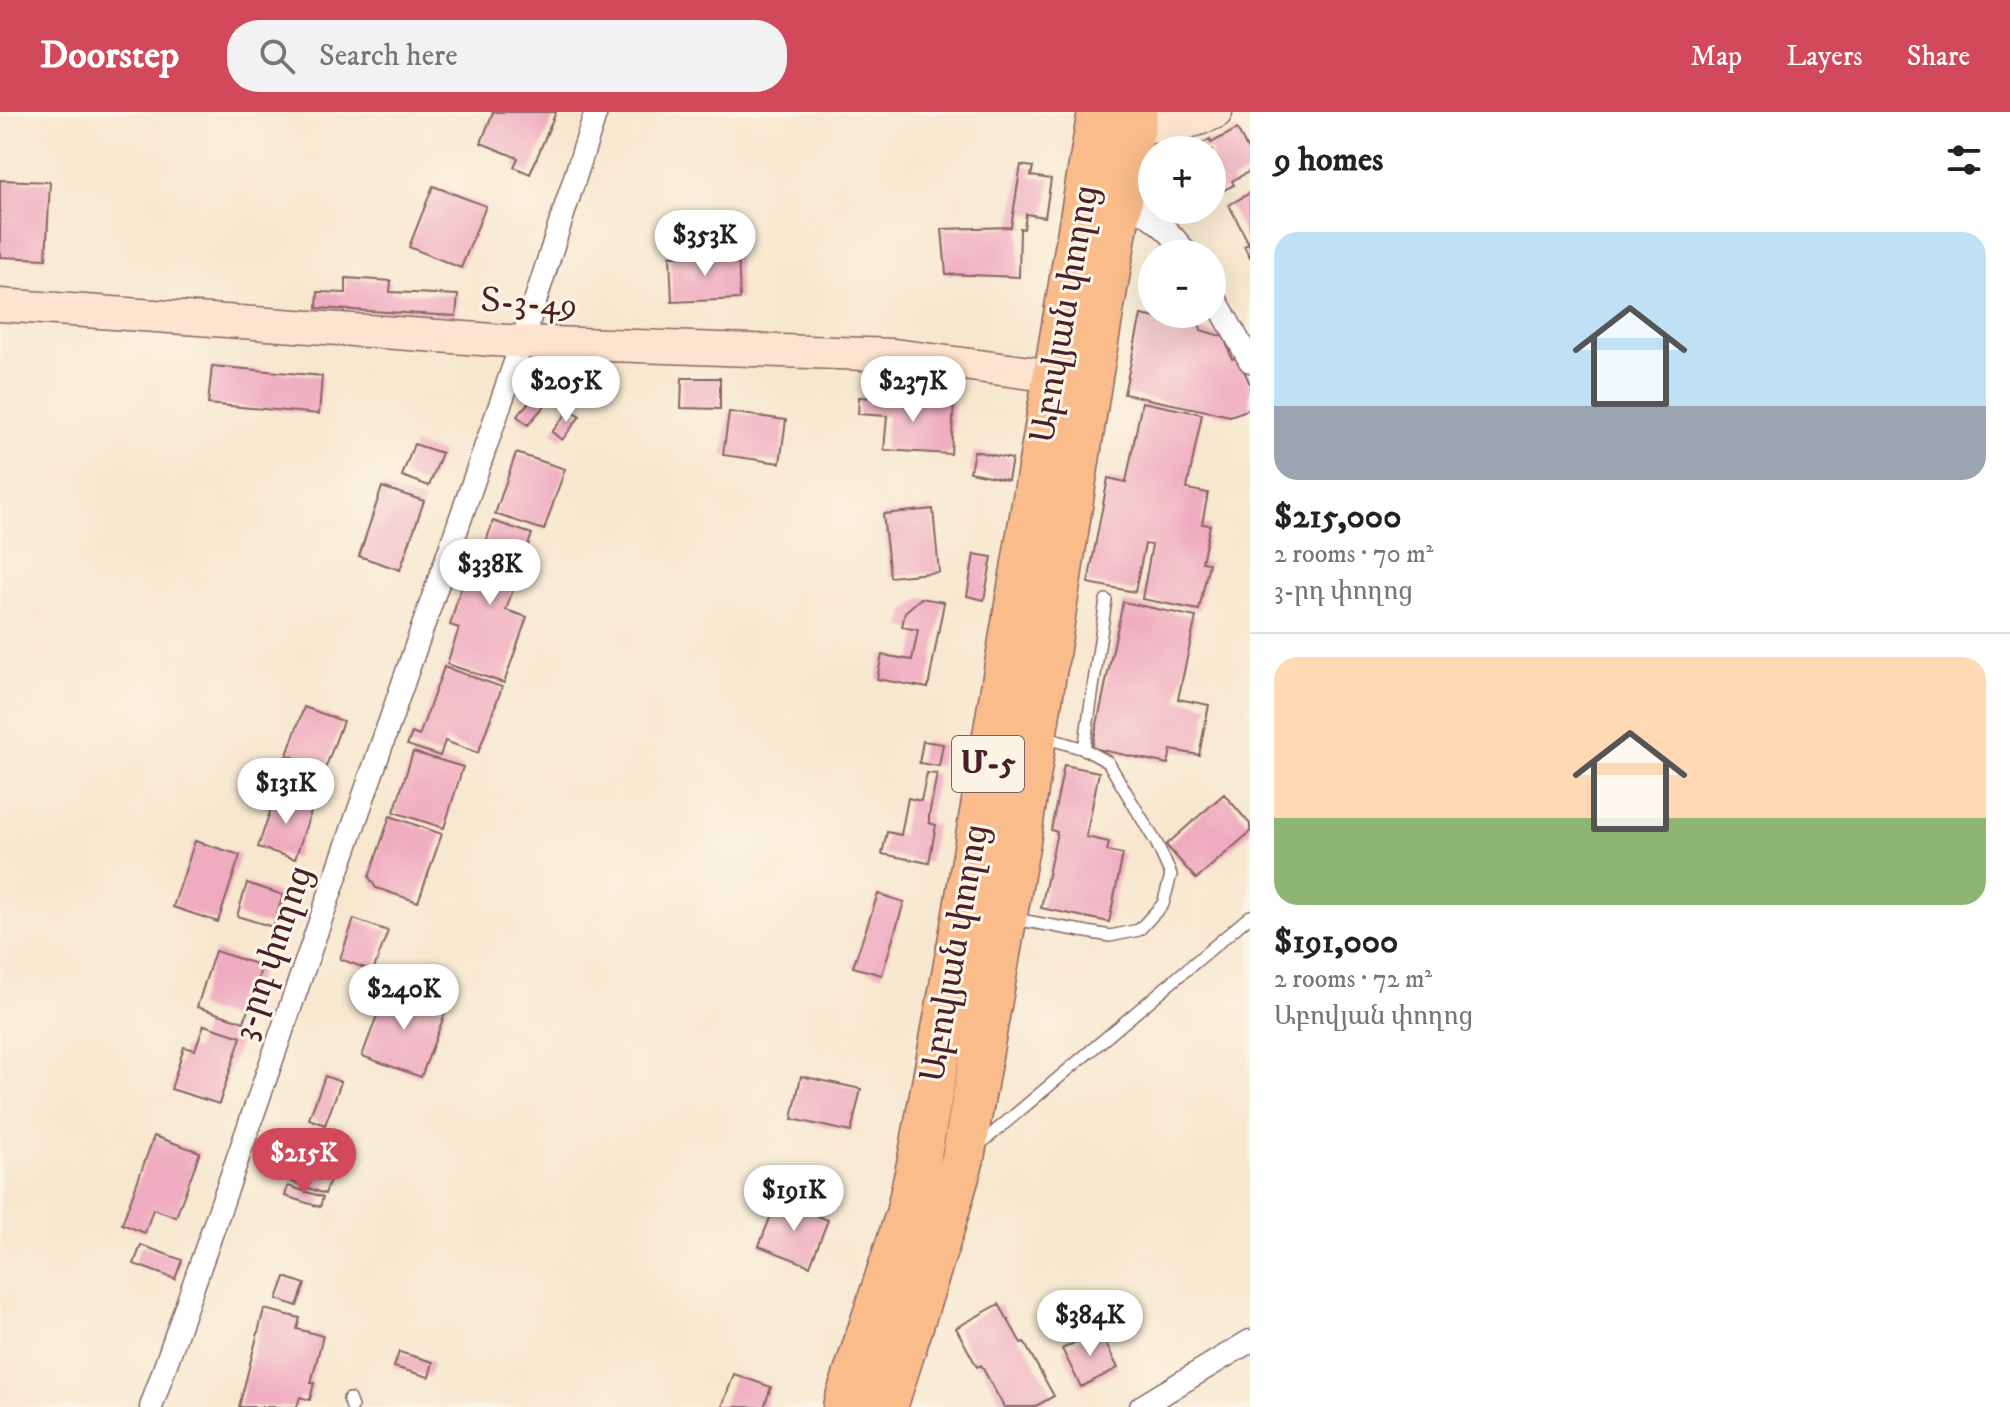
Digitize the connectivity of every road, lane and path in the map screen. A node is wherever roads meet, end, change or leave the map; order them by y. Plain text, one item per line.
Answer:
1 (596, 112) edge
2 (1216, 112) edge
3 (1123, 117) edge
4 (1122, 201) junction
5 (1177, 240) edge
6 (0, 305) edge
7 (1226, 318) edge
8 (522, 342) junction
9 (1250, 361) edge
10 (1054, 376) junction
11 (1106, 600) dead end
12 (1035, 735) junction
13 (1084, 749) junction
14 (977, 829) junction
15 (1020, 835) junction
16 (1250, 916) edge
17 (1006, 917) junction
18 (963, 1158) junction
19 (1250, 1341) edge
20 (151, 1407) edge
21 (844, 1407) edge
22 (886, 1407) edge
23 (1141, 1407) edge

1 - 8 street, 3-րդ փողոց
2 - 3 street
3 - 4 highway, Աբովյան փողոց / Մ-5
3 - 10 highway, Աբովյան փողոց / Մ-5
4 - 5 street
4 - 12 highway, Աբովյան փողոց / Մ-5
6 - 8 street, Տ-3-49 / Տ-3-49
7 - 9 street
8 - 10 street, Տ-3-49 / Տ-3-49
8 - 20 street, 3-րդ փողոց
10 - 14 highway, Աբովյան փողոց / Մ-5
11 - 13 lane
12 - 13 lane
12 - 15 highway, Աբովյան փողոց / Մ-5
13 - 17 lane
14 - 15 highway
14 - 21 highway, Աբովյան փողոց / Մ-5
15 - 17 highway, Աբովյան փողոց / Մ-5
16 - 18 lane
17 - 18 highway, Աբովյան փողոց / Մ-5
18 - 22 highway, Աբովյան փողոց / Մ-5
19 - 23 street

